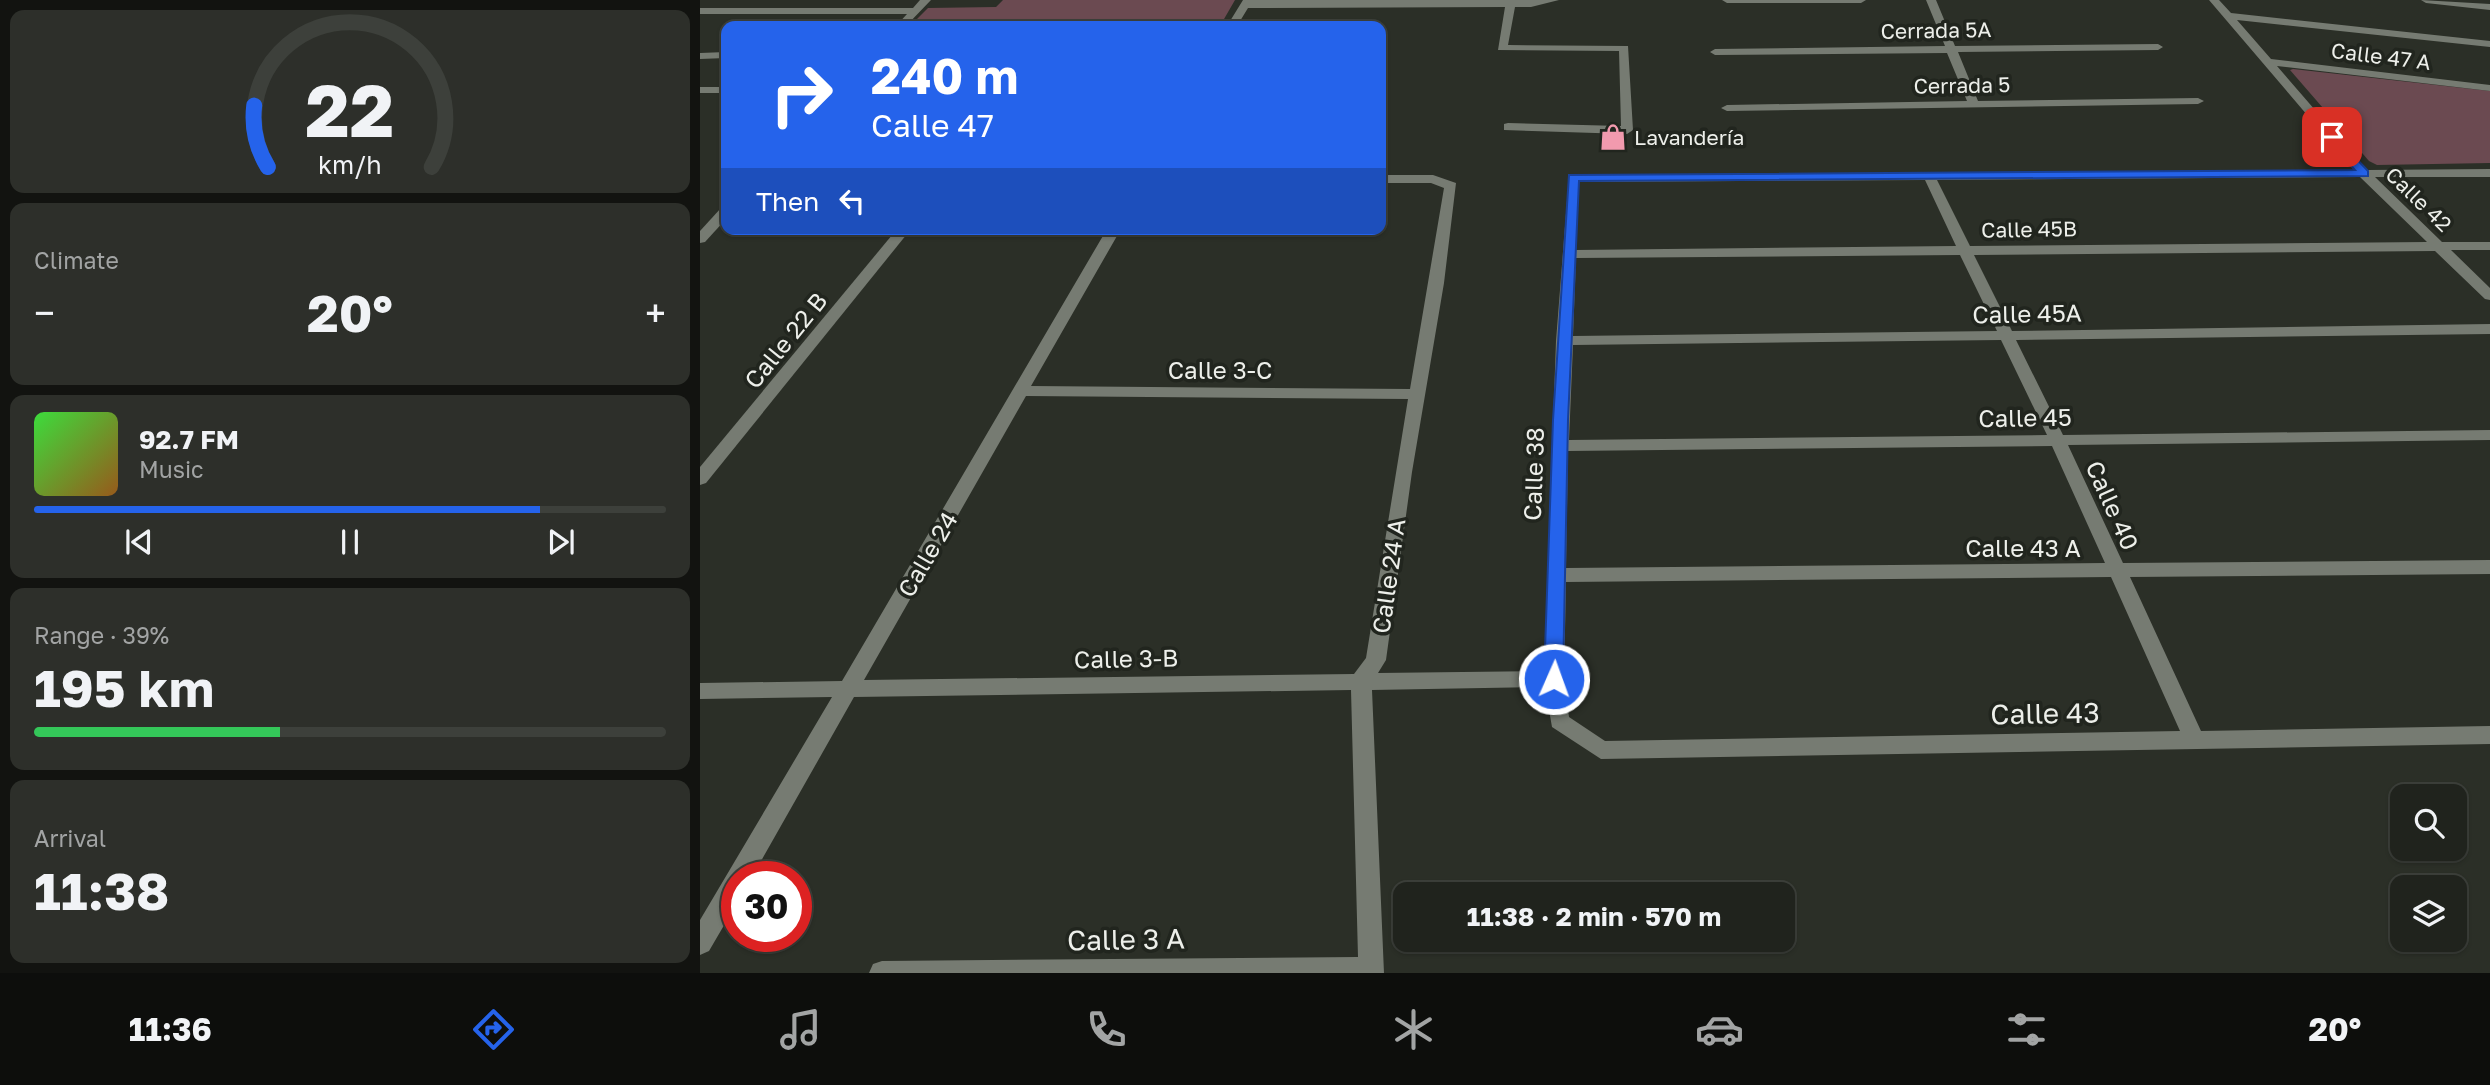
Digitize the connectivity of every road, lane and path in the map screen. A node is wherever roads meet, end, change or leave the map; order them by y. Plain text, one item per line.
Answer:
1 (926, 0) edge
2 (1554, 0) edge
3 (1727, 0) edge
4 (1861, 0) edge
5 (1931, 0) edge
6 (2214, 0) edge
7 (2426, 0) edge
8 (1247, 2) edge
9 (1511, 2) edge
10 (2490, 7) edge
11 (915, 10) junction
12 (700, 11) edge
13 (2228, 16) junction
14 (905, 21) edge
15 (1235, 21) edge
16 (2490, 44) edge
17 (2158, 47) dead end
18 (1951, 49) junction
19 (1715, 52) dead end
20 (721, 55) edge
21 (700, 56) edge
22 (2267, 62) junction
23 (2490, 88) edge
24 (700, 90) edge
25 (721, 90) edge
26 (2198, 101) dead end
27 (1974, 104) junction
28 (1727, 108) dead end
29 (1508, 127) dead end
30 (2490, 173) edge
31 (2364, 174) junction
32 (1930, 178) junction
33 (1386, 179) edge
34 (721, 216) edge
35 (899, 235) edge
36 (1111, 235) edge
37 (700, 239) edge
38 (2490, 246) edge
39 (2438, 247) junction
40 (1965, 251) junction
41 (1569, 254) junction
42 (2490, 296) edge
43 (2490, 329) edge
44 (2007, 336) junction
45 (1564, 341) junction
46 (1023, 391) junction
47 (1418, 394) junction
48 (2490, 435) edge
49 (2058, 441) junction
50 (1560, 446) junction
51 (700, 479) edge
52 (2490, 567) edge
53 (2116, 571) junction
54 (1557, 575) junction
55 (1554, 679) junction
56 (1361, 680) junction
57 (848, 690) junction
58 (700, 691) edge
59 (2490, 735) edge
60 (2195, 740) junction
61 (1601, 750) joint
62 (748, 861) edge
63 (721, 907) edge
64 (700, 943) edge
65 (1371, 971) edge
66 (882, 973) edge

1 - 11 street
2 - 9 street
3 - 4 street
5 - 18 street
6 - 13 street, Calle 42
7 - 10 street
8 - 9 street
8 - 15 street
9 - 29 street
11 - 12 street
11 - 14 street
13 - 16 street
13 - 22 street, Calle 42
17 - 18 street, Cerrada 5A
18 - 19 street, Cerrada 5A
18 - 27 street
20 - 21 street
22 - 23 street, Calle 47 A
22 - 31 street, Calle 42
24 - 25 street
26 - 27 street, Cerrada 5
27 - 28 street, Cerrada 5
30 - 31 street
31 - 32 street
31 - 39 street, Calle 42
32 - 40 street, Calle 40
32 - 41 street, Calle 38
33 - 47 street, Calle 24 A
34 - 37 street
35 - 51 street, Calle 22 B
36 - 46 street, Calle 24
38 - 39 street, Calle 45B
39 - 40 street, Calle 45B
39 - 42 street, Calle 42
40 - 41 street, Calle 45B
40 - 44 street, Calle 40
41 - 45 street, Calle 38
43 - 44 street, Calle 45A
44 - 45 street, Calle 45A
44 - 49 street, Calle 40
45 - 50 street, Calle 38
46 - 47 street, Calle 3-C
46 - 57 street, Calle 24
47 - 56 street, Calle 24 A
48 - 49 street, Calle 45
49 - 50 street, Calle 45
49 - 53 street, Calle 40
50 - 54 street, Calle 38
52 - 53 street, Calle 43 A
53 - 54 street, Calle 43 A
53 - 60 street, Calle 40
54 - 55 street, Calle 38
55 - 56 street, Calle 3-B
55 - 61 street, Calle 38
56 - 57 street, Calle 3-B
56 - 65 street
57 - 58 street, Calle 3-B
57 - 62 street, Calle 24
59 - 60 street, Calle 43
60 - 61 street, Calle 43
63 - 64 street, Calle 24
65 - 66 street, Calle 3 A

